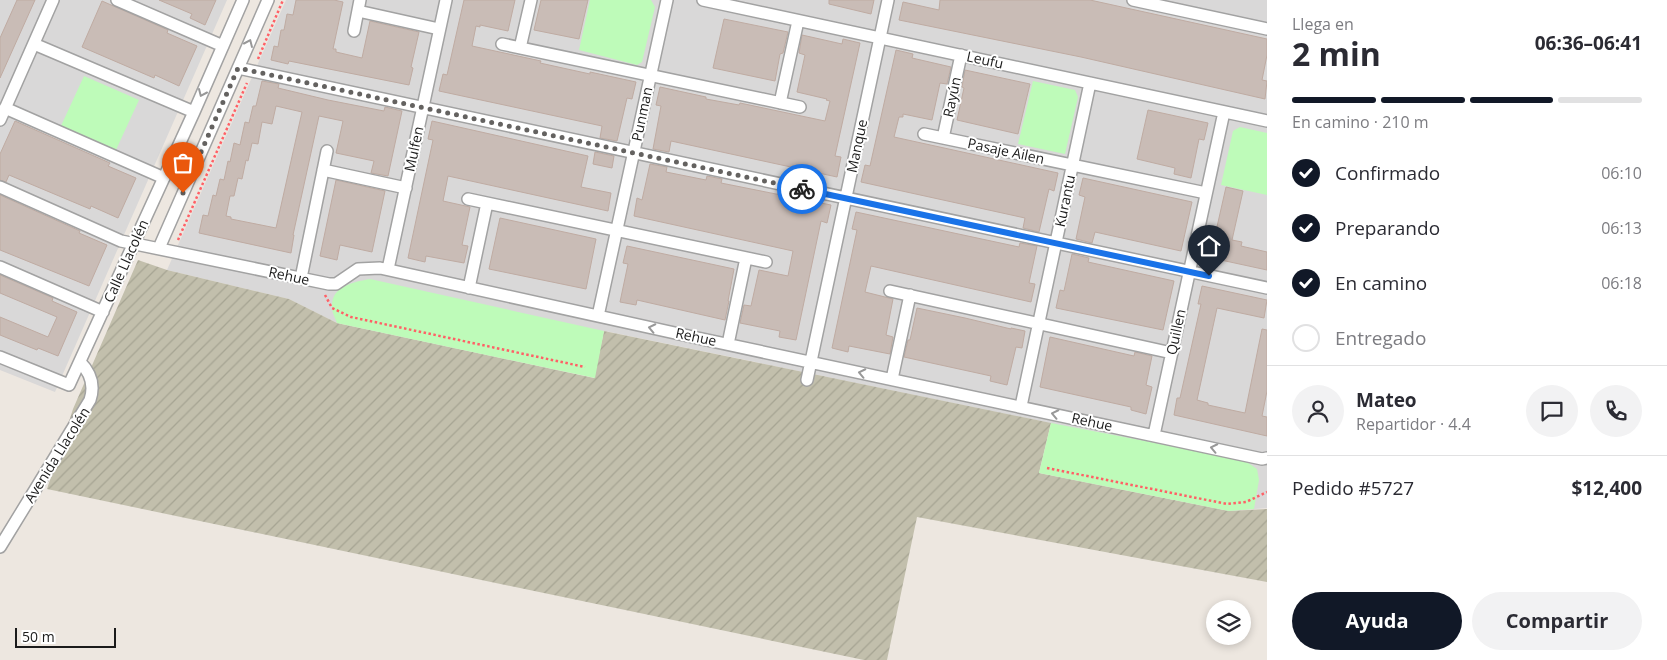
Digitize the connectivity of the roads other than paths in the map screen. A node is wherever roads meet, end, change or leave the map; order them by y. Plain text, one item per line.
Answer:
1 (53, 0) edge
2 (117, 0) edge
3 (243, 0) edge
4 (268, 0) edge
5 (446, 0) edge
6 (531, 0) edge
7 (667, 0) edge
8 (703, 0) edge
9 (888, 0) edge
10 (1134, 0) edge
11 (359, 6) edge
12 (798, 20) junction
13 (439, 29) junction
14 (1267, 29) edge
15 (354, 31) dead end
16 (880, 38) junction
17 (34, 44) junction
18 (502, 44) dead end
19 (223, 46) junction
20 (520, 48) junction
21 (961, 55) junction
22 (238, 68) junction
23 (651, 75) junction
24 (1090, 83) junction
25 (780, 103) junction
26 (423, 107) junction
27 (800, 107) dead end
28 (6, 108) junction
29 (194, 112) junction
30 (1224, 112) junction
31 (0, 120) edge
32 (1267, 121) edge
33 (924, 134) dead end
34 (943, 138) junction
35 (327, 151) dead end
36 (634, 153) junction
37 (1073, 165) junction
38 (324, 170) junction
39 (164, 178) junction
40 (0, 187) edge
41 (406, 188) junction
42 (1206, 193) junction
43 (846, 198) junction
44 (468, 199) dead end
45 (487, 203) junction
46 (617, 231) junction
47 (134, 243) junction
48 (1056, 243) junction
49 (159, 248) junction
50 (746, 258) junction
51 (766, 262) dead end
52 (0, 267) edge
53 (388, 269) junction
54 (1190, 272) junction
55 (301, 278) junction
56 (469, 288) junction
57 (1267, 288) edge
58 (890, 291) dead end
59 (910, 296) junction
60 (103, 312) junction
61 (598, 316) junction
62 (1039, 324) junction
63 (728, 344) junction
64 (1172, 353) junction
65 (0, 357) edge
66 (80, 362) junction
67 (811, 362) junction
68 (892, 379) junction
69 (807, 380) dead end
70 (1021, 406) junction
71 (1154, 435) junction
72 (1265, 460) edge
73 (0, 547) edge

1 - 17 street
2 - 19 street
3 - 19 street, Calle Llacolén
22 -> 4 street, Calle Llacolén
5 - 13 street, Mulfen
6 - 20 street
7 - 23 street, Punman
8 - 12 street, Leufu
9 - 16 street, Manque
10 - 14 street
11 - 13 street
11 - 15 street
12 - 16 street, Leufu
12 - 25 street
13 - 26 street, Mulfen
16 - 21 street, Leufu
16 - 43 street, Manque
17 - 28 street
17 - 29 street
18 - 20 street
19 -> 29 street, Calle Llacolén
20 - 23 street
21 - 24 street, Leufu
21 - 34 street, Rayún
22 - 26 street
22 - 49 street, Calle Llacolén
23 - 25 street
23 - 36 street, Punman
24 - 30 street, Leufu
24 - 37 street, Kurantu
25 - 27 street
26 - 36 street
26 - 41 street, Mulfen
28 - 31 street
28 - 39 street
29 - 39 street, Calle Llacolén
30 - 32 street, Leufu
30 - 42 street, Quillen
33 - 34 street, Pasaje Ailen
34 - 37 street, Pasaje Ailen
35 - 38 street
36 - 43 street
36 - 46 street, Punman
37 - 42 street, Pasaje Ailen
37 - 48 street, Kurantu
38 - 41 street
38 - 55 street
39 - 47 street, Calle Llacolén
40 - 47 street, Rehue
41 - 53 street, Mulfen
42 - 54 street, Quillen
43 - 48 street
43 - 67 street, Manque
44 - 45 street
45 - 46 street
45 - 56 street
46 - 50 street
46 - 61 street, Punman
47 - 49 street, Rehue
47 - 60 street, Calle Llacolén
48 - 54 street
48 - 62 street, Kurantu
49 - 55 street, Rehue
50 - 51 street
50 - 63 street
52 - 60 street
53 - 55 street, Rehue
53 - 56 street, Rehue
54 - 57 street
54 - 64 street, Quillen
56 - 61 street, Rehue
58 - 59 street
59 - 62 street
59 - 68 street
60 - 66 street, Calle Llacolén
63 -> 61 street, Rehue
62 - 64 street
62 - 70 street, Kurantu
63 - 67 street, Rehue
64 - 71 street, Quillen
65 - 66 street, Calle Llacolén
66 - 73 street, Avenida Llacolén
68 -> 67 street, Rehue
67 - 69 street, Manque
68 - 70 street, Rehue
71 -> 70 street, Rehue
72 -> 71 street, Rehue

